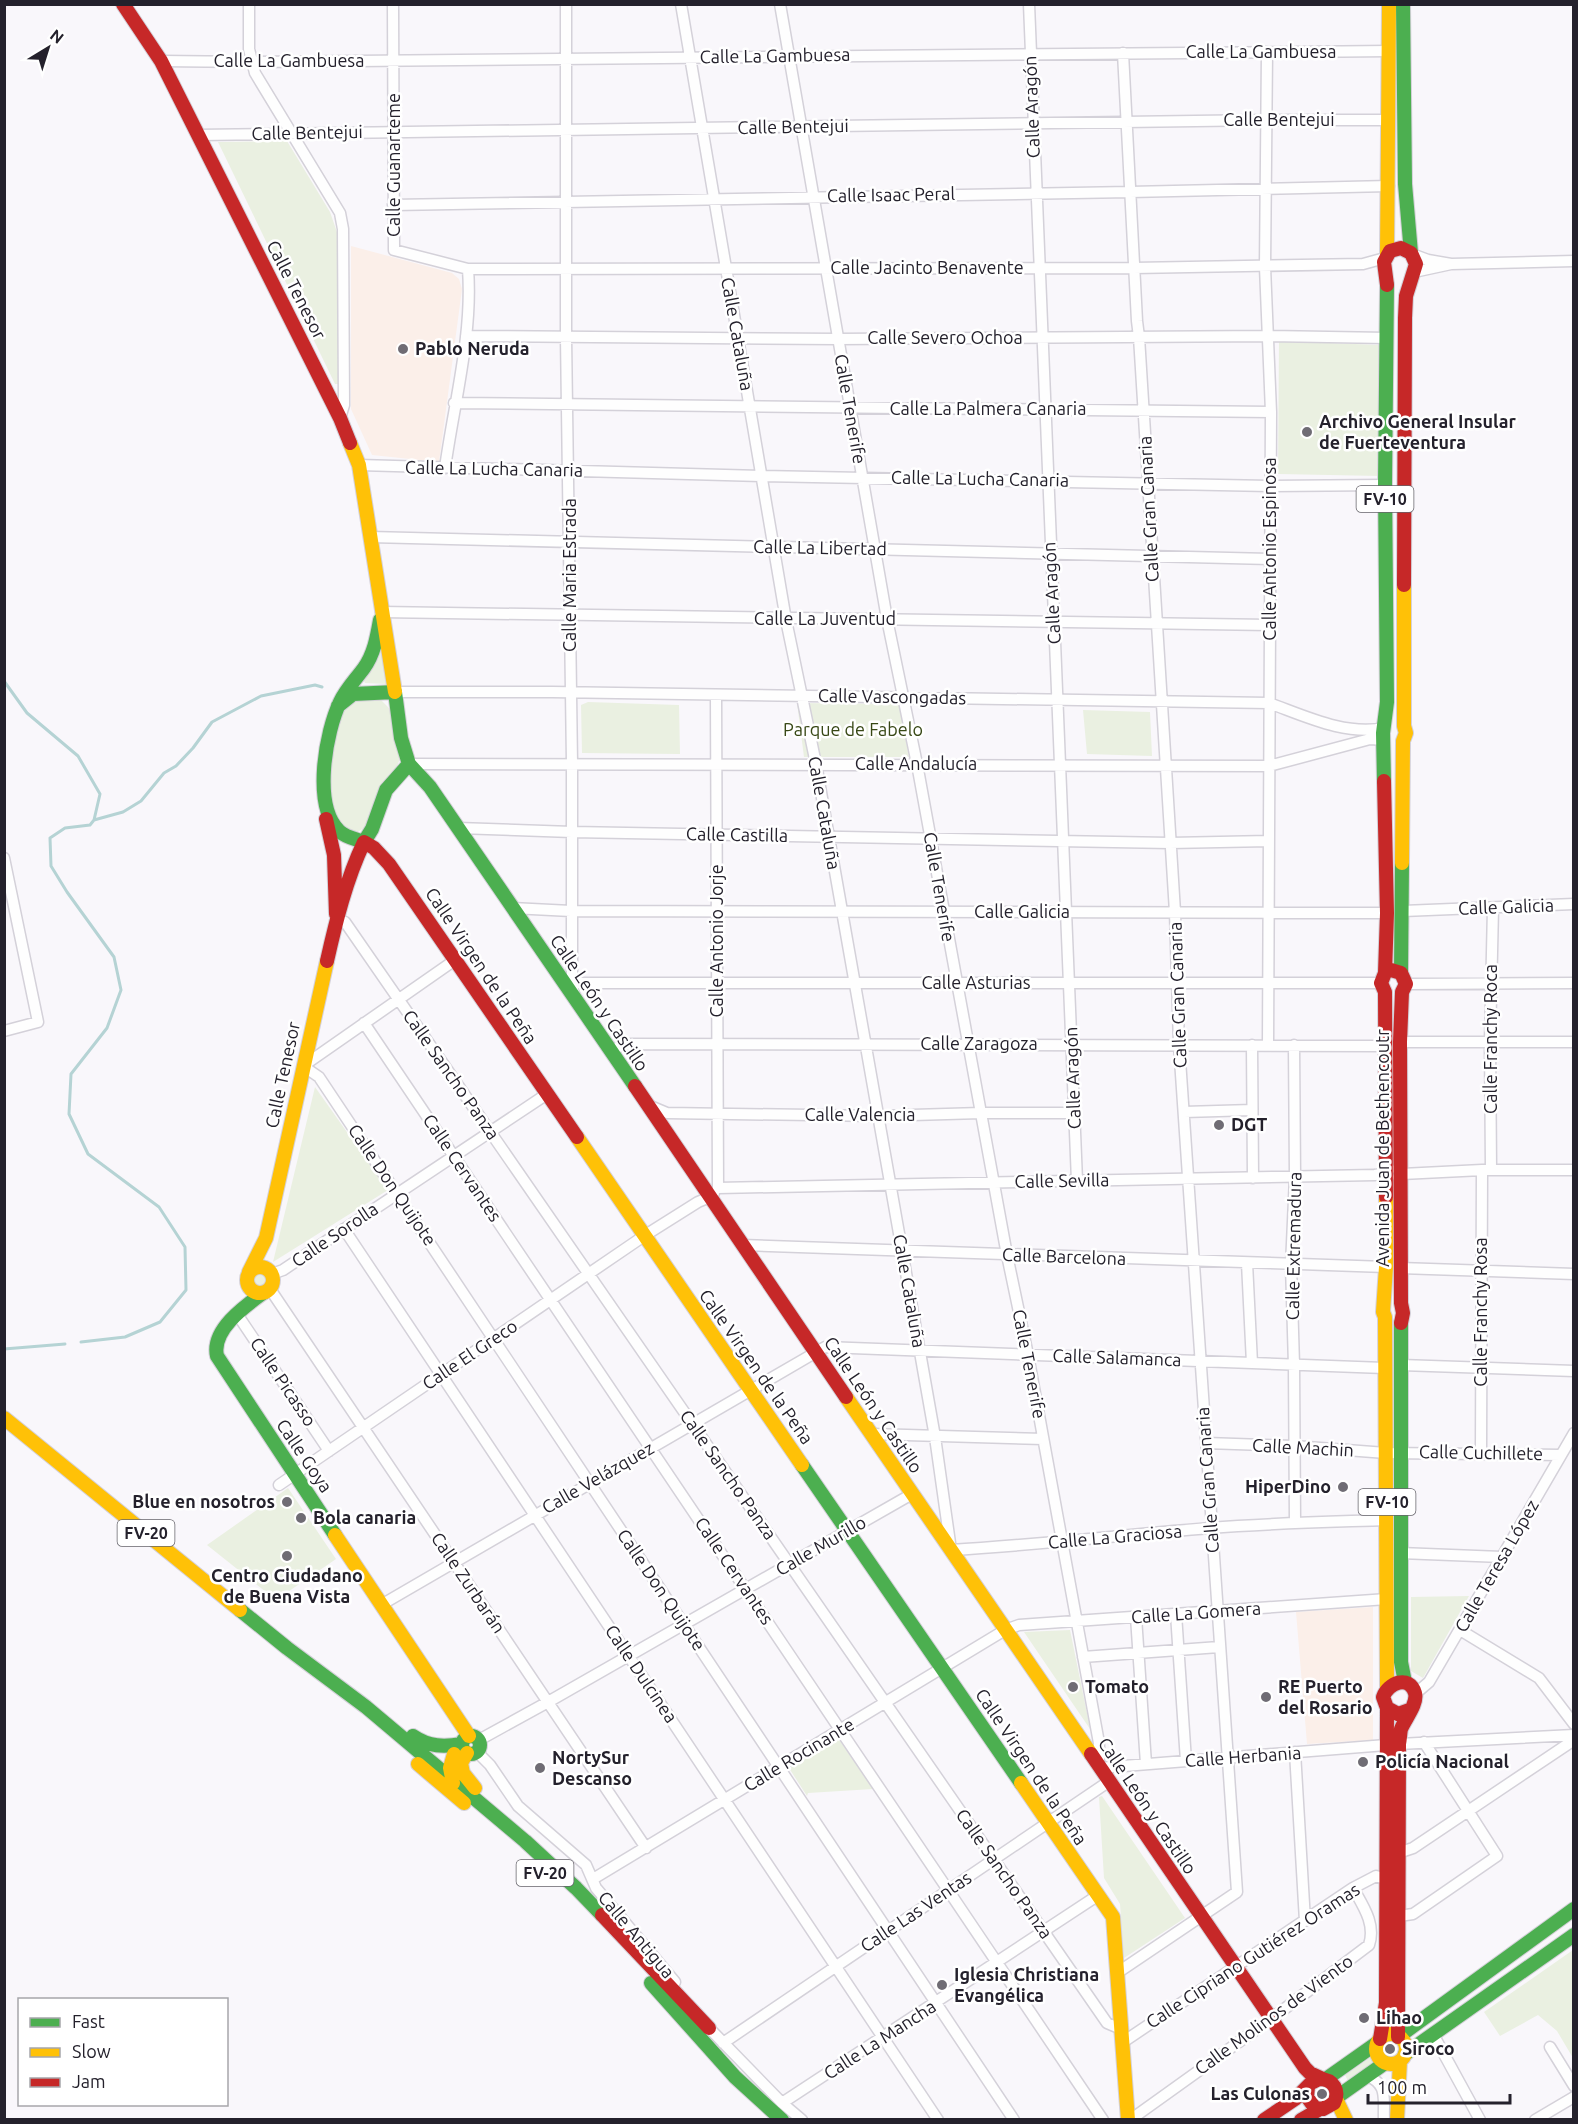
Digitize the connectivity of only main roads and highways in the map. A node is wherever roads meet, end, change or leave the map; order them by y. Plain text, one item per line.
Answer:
1 (123, 4) edge
2 (1389, 4) edge
3 (1403, 4) edge
4 (1412, 254) junction
5 (1385, 261) junction
6 (1413, 272) junction
7 (381, 612) junction
8 (395, 692) junction
9 (338, 706) junction
10 (1404, 726) junction
11 (1384, 734) junction
12 (1403, 741) junction
13 (409, 764) junction
14 (323, 779) junction
15 (364, 842) junction
16 (383, 857) junction
17 (347, 892) junction
18 (336, 920) junction
19 (1384, 983) junction
20 (1403, 983) junction
21 (266, 1238) junction
22 (1393, 1268) junction
23 (271, 1273) junction
24 (248, 1276) junction
25 (266, 1291) junction
26 (1385, 1310) junction
27 (1401, 1310) junction
28 (238, 1313) junction
29 (4, 1418) edge
30 (1405, 1682) junction
31 (1387, 1687) junction
32 (1387, 1708) junction
33 (361, 1709) junction
34 (1409, 1710) junction
35 (1393, 1745) junction
36 (467, 1747) junction
37 (429, 1759) junction
38 (451, 1777) junction
39 (525, 1841) junction
40 (528, 1857) junction
41 (576, 1888) junction
42 (1574, 1909) edge
43 (1574, 1935) edge
44 (1450, 1997) junction
45 (1398, 2008) junction
46 (709, 2028) road end
47 (1398, 2037) junction
48 (1378, 2041) junction
49 (1402, 2057) junction
50 (1385, 2063) junction
51 (1305, 2068) junction
52 (1324, 2079) junction
53 (1308, 2087) junction
54 (1336, 2098) junction
55 (1324, 2113) edge
56 (782, 2120) edge
57 (790, 2120) edge
58 (1129, 2120) edge
59 (1264, 2120) edge
60 (1302, 2120) edge
61 (1346, 2120) edge
62 (1397, 2120) edge

1 - 7 main road, Calle Tenesor
2 - 5 main road, FV-10
3 - 4 main road, FV-10
4 - 5 main road
4 - 6 main road, FV-10
5 - 6 main road
5 - 11 main road, FV-10
6 - 10 main road, FV-10
7 - 8 main road, Calle Tenesor
7 - 9 main road, Calle Tenesor
8 - 9 main road
8 - 13 main road, Calle Tenesor
9 - 14 main road, Calle Tenesor
10 - 11 main road
10 - 12 main road, FV-10
11 - 12 main road
11 - 19 main road, FV-10
12 - 20 main road, FV-10
13 - 15 main road, Calle Tenesor
13 - 51 main road, Calle León y Castillo
14 - 15 main road, Calle Virgen de la Peña
14 - 18 main road, Calle Tenesor
15 - 16 main road, Calle Virgen de la Peña
15 - 17 main road, Calle Tenesor
16 - 17 main road
16 - 58 main road, Calle Virgen de la Peña
17 - 18 main road, Calle Tenesor
18 - 21 main road, Calle Tenesor
19 - 20 main road
19 - 20 main road
19 - 22 main road, Avenida Juan de Bethencoutr / FV-10
20 - 22 main road, Avenida Juan de Bethencoutr / FV-10
21 - 23 main road, Calle Tenesor
21 - 24 main road, Calle Tenesor
22 - 26 main road, Avenida Juan de Bethencoutr / FV-10
22 - 27 main road, Avenida Juan de Bethencoutr / FV-10
23 - 24 main road
23 - 25 main road
24 - 25 main road
24 - 28 main road, Calle Goya
25 - 28 main road, Calle Goya
26 - 27 main road
26 - 31 main road, FV-10
27 - 30 main road, FV-10
28 - 36 main road, Calle Goya
29 - 33 main road, FV-20
30 - 31 main road
30 - 34 main road, FV-10
31 - 32 main road, FV-10
32 - 34 main road
32 - 35 main road, FV-10
33 - 36 main road
33 - 37 main road, FV-20
33 - 40 main road, FV-20
34 - 35 main road, FV-10
35 - 45 main road, FV-10
35 - 48 main road, FV-10
36 - 37 main road
36 - 38 main road
36 - 39 main road
37 - 38 main road, FV-20
38 - 39 main road, FV-20
38 - 40 main road
39 - 41 main road, FV-20
40 - 56 main road, FV-20
41 - 46 main road
41 - 57 main road, FV-20
42 - 44 main road
43 - 49 main road
44 - 45 main road
44 - 47 main road
45 - 47 main road, FV-10
47 - 48 main road
47 - 49 main road
48 - 50 main road
48 - 52 main road
49 - 50 main road
49 - 62 main road
50 - 54 main road
51 - 52 main road, Calle León y Castillo
51 - 53 main road, Calle León y Castillo
52 - 53 main road
52 - 54 main road
53 - 55 main road
53 - 59 main road
54 - 55 main road
54 - 61 main road
55 - 60 main road

